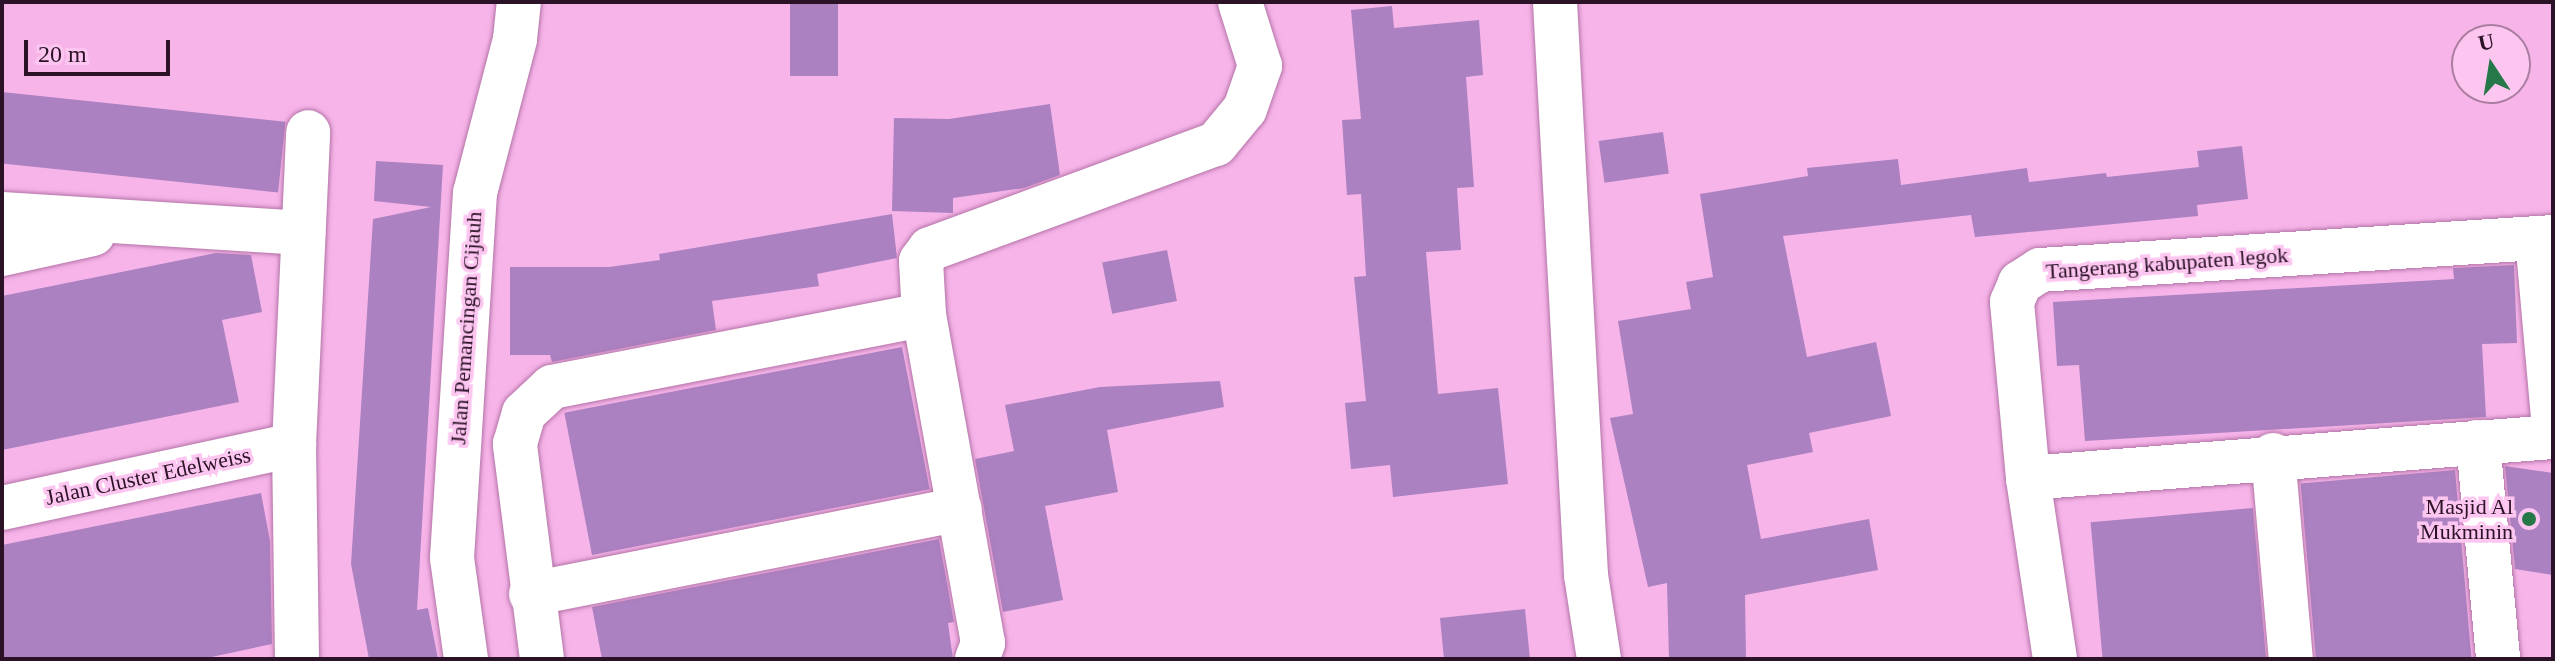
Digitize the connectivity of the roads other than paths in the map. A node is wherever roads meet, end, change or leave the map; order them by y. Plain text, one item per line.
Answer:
1 (519, 2) edge
2 (1240, 2) edge
3 (1555, 2) edge
4 (308, 132) dead end
5 (2, 214) edge
6 (142, 223) junction
7 (303, 233) junction
8 (2545, 238) edge
9 (2, 254) edge
10 (924, 315) junction
11 (2553, 419) edge
12 (2553, 437) edge
13 (2478, 442) junction
14 (294, 445) junction
15 (2273, 455) junction
16 (2028, 478) junction
17 (2, 508) edge
18 (960, 509) junction
19 (531, 594) junction
20 (297, 659) edge
21 (466, 659) edge
22 (542, 659) edge
23 (977, 659) edge
24 (1599, 659) edge
25 (2055, 659) edge
26 (2291, 659) edge
27 (2498, 659) edge

1 - 21 street, Jalan Pemancingan Cijauh
2 - 10 street
3 - 24 street
4 - 7 street
5 - 6 street
6 - 7 street
6 - 9 street
7 - 14 street
8 - 11 street
8 - 16 street, Tangerang kabupaten legok
10 - 18 street
10 - 19 street
12 - 13 street
13 - 15 street
13 - 27 street
14 - 17 street, Jalan Cluster Edelweiss
14 - 20 street
15 - 16 street
15 - 26 street
16 - 25 street, Tangerang kabupaten legok
18 - 19 street
18 - 23 street
19 - 22 street

